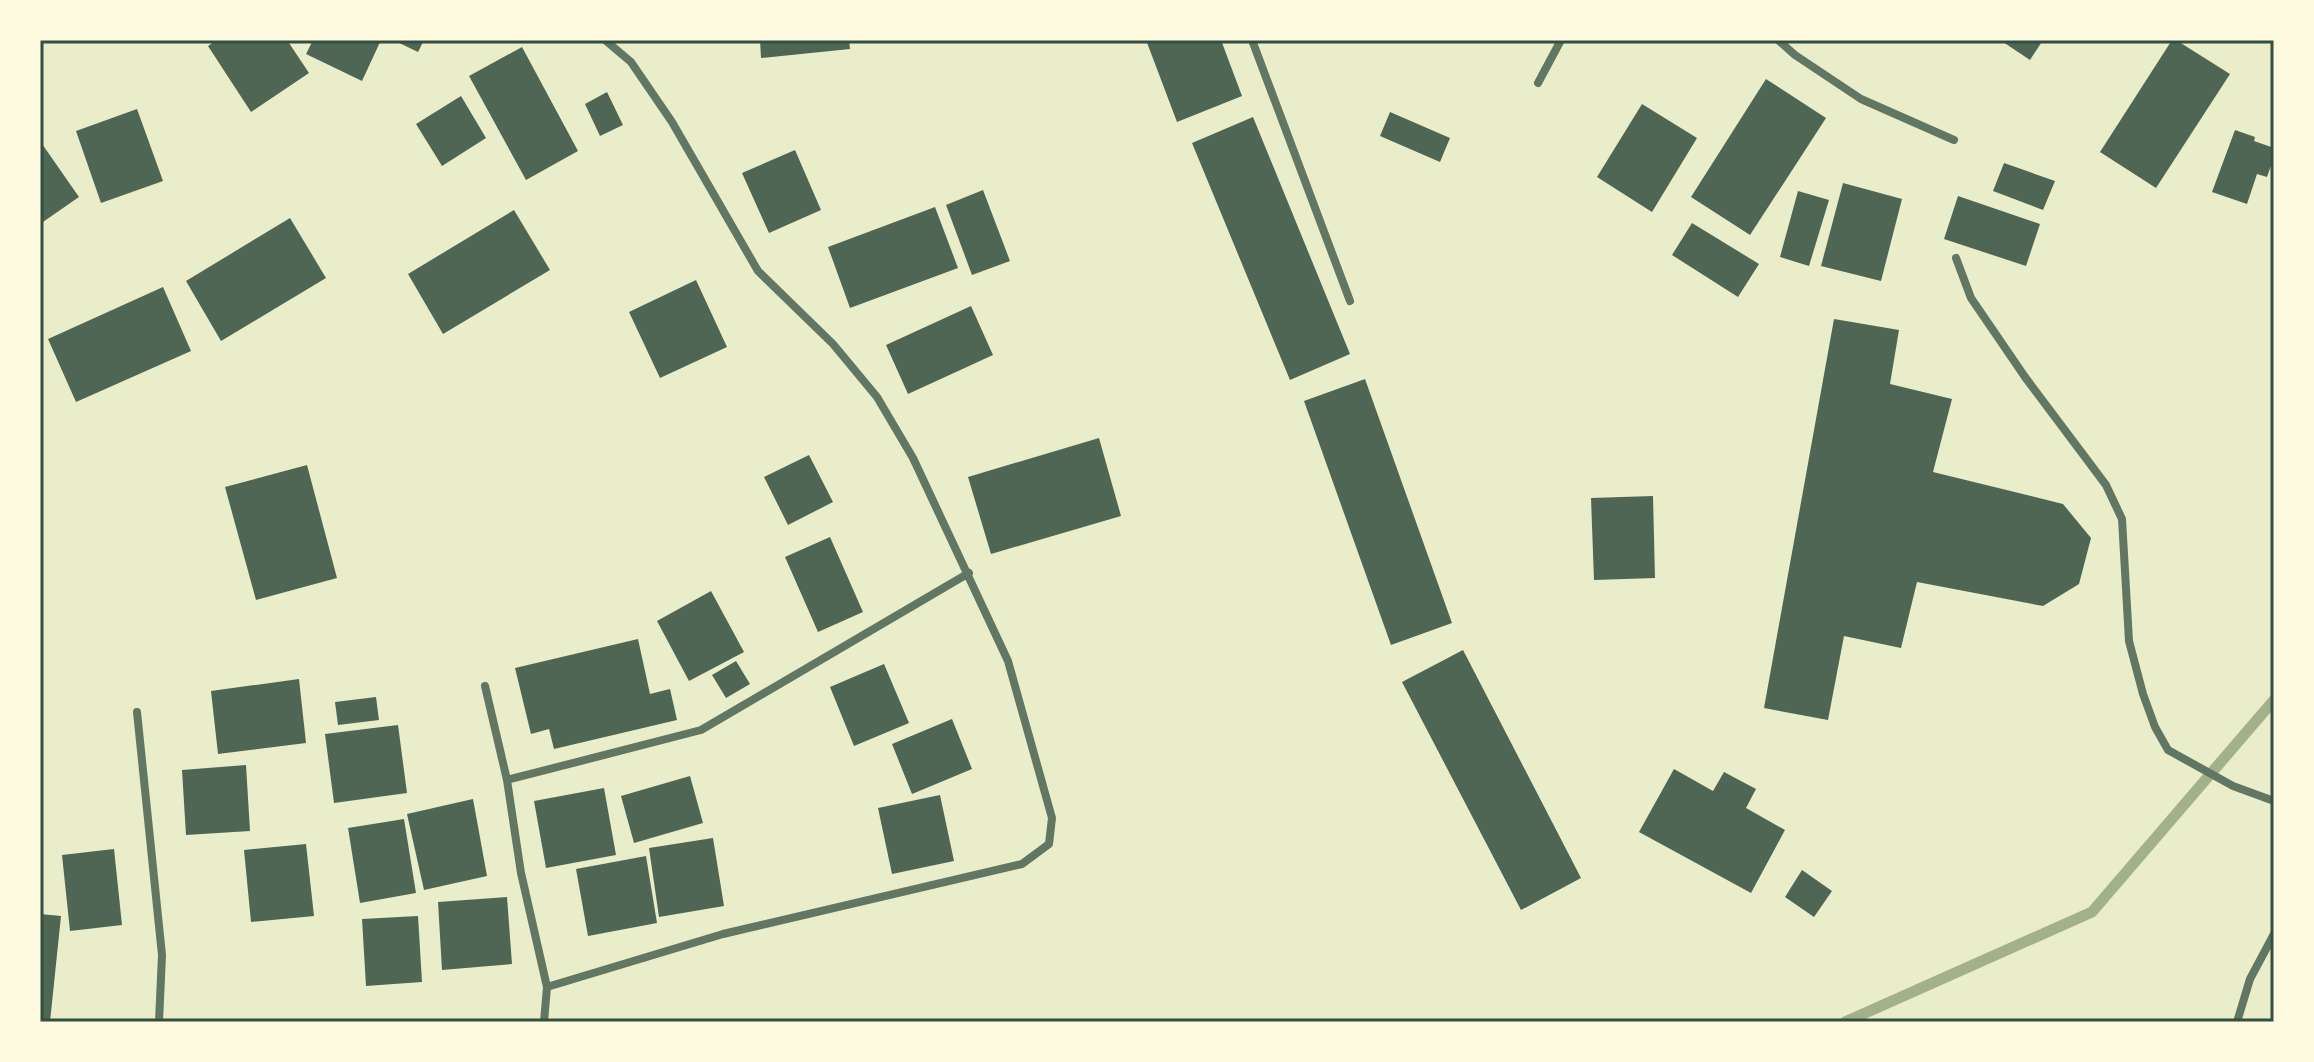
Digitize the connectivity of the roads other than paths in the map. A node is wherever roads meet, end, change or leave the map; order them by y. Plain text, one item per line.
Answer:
1 (605, 40) edge
2 (1252, 40) edge
3 (1561, 40) edge
4 (1778, 40) edge
5 (1538, 83) dead end
6 (1954, 140) dead end
7 (1956, 258) dead end
8 (1350, 301) dead end
9 (969, 573) junction
10 (485, 686) dead end
11 (137, 712) dead end
12 (507, 780) junction
13 (2274, 801) edge
14 (2274, 934) edge
15 (547, 987) junction
16 (159, 1022) edge
17 (544, 1022) edge
18 (2237, 1022) edge

1 - 9 street
2 - 8 street
3 - 5 street
4 - 6 street
7 - 13 street
9 - 12 street
9 - 15 street
10 - 12 street
11 - 16 street
12 - 15 street
14 - 18 street
15 - 17 street

